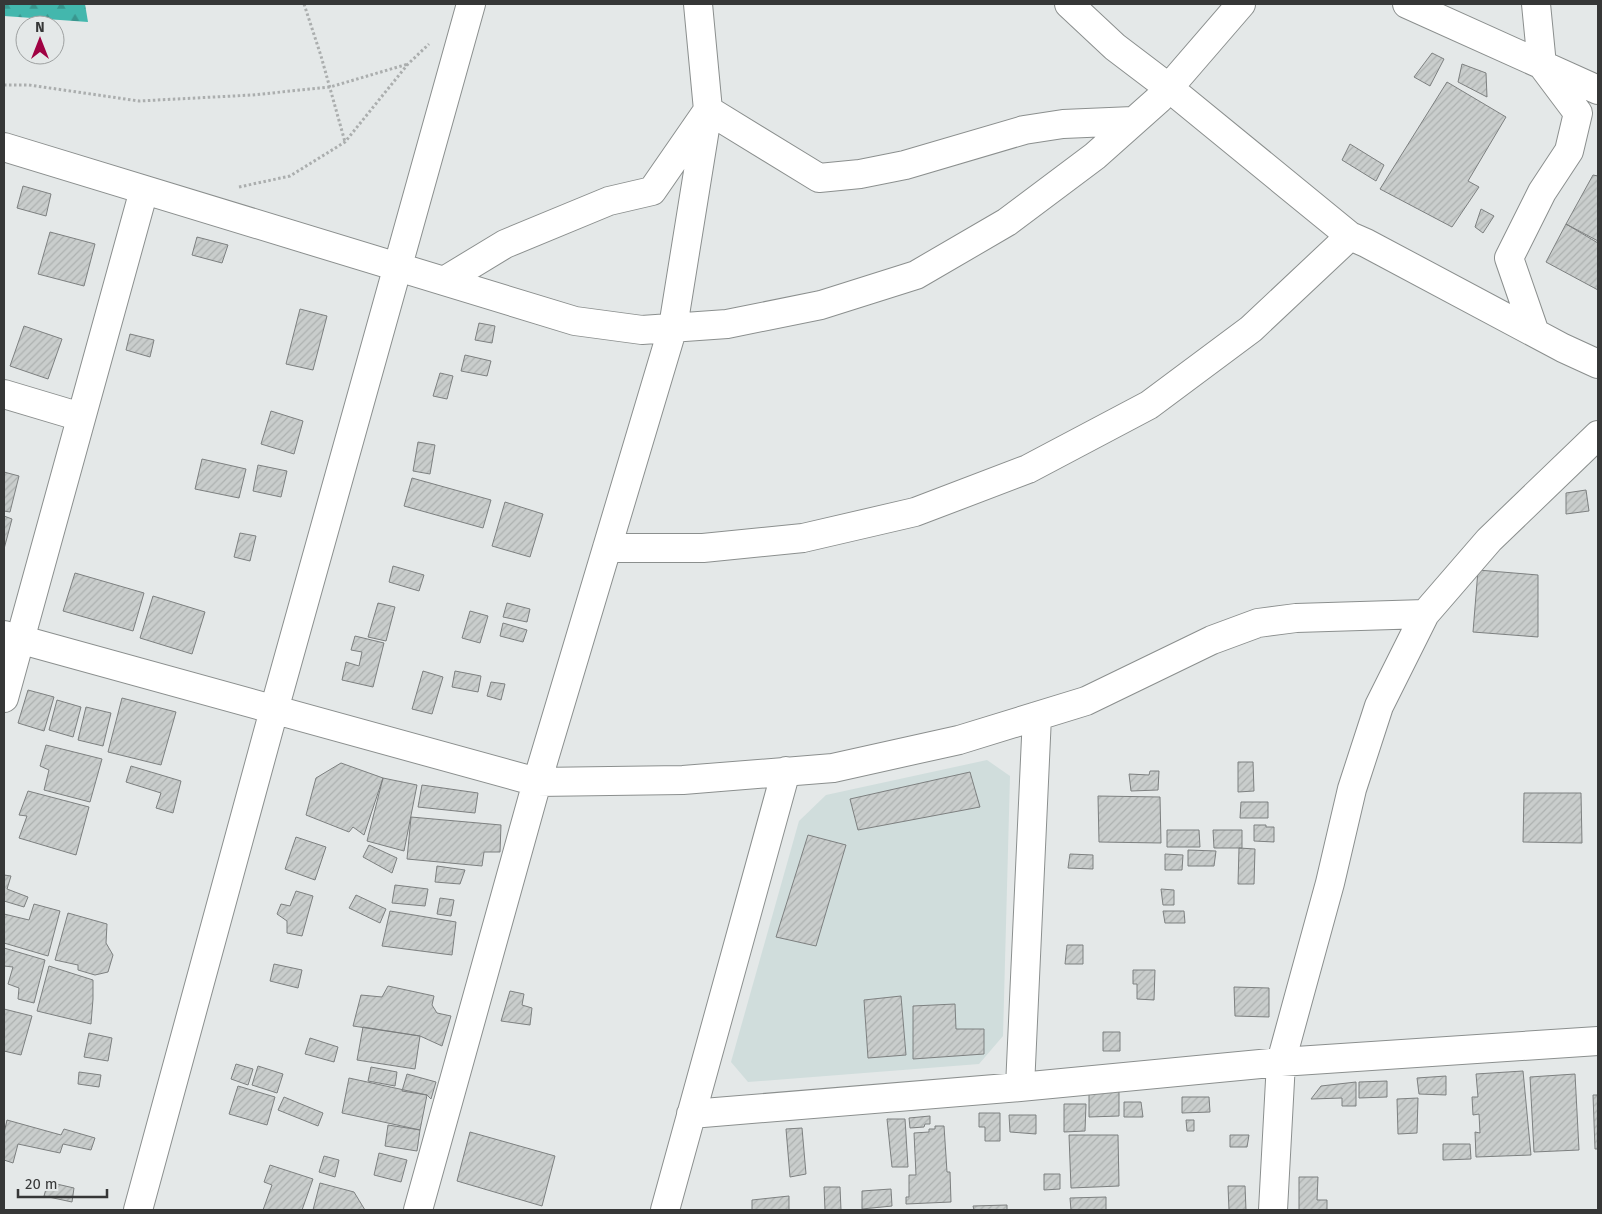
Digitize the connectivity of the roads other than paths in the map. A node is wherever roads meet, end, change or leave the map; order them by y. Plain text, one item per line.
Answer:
1 (471, 4) edge
2 (698, 4) edge
3 (1069, 4) edge
4 (1240, 4) edge
5 (1407, 4) edge
6 (1536, 4) edge
7 (1542, 65) junction
8 (1169, 88) junction
9 (1598, 90) edge
10 (708, 110) junction
11 (1134, 122) junction
12 (4, 147) edge
13 (144, 190) junction
14 (1350, 236) junction
15 (397, 268) junction
16 (444, 281) junction
17 (673, 327) junction
18 (1535, 333) junction
19 (1598, 364) edge
20 (4, 394) edge
21 (81, 417) junction
22 (1598, 435) edge
23 (608, 548) junction
24 (1425, 614) junction
25 (12, 637) edge
26 (4, 698) edge
27 (274, 710) junction
28 (1037, 716) junction
29 (786, 771) junction
30 (537, 782) junction
31 (1598, 1041) edge
32 (1281, 1062) junction
33 (1020, 1087) junction
34 (691, 1114) junction
35 (138, 1210) edge
36 (418, 1210) edge
37 (665, 1210) edge
38 (1272, 1210) edge

1 - 15 street
2 - 10 street
3 - 8 street
4 - 8 street
5 - 7 street
6 - 7 street
7 - 9 street
7 - 18 street
8 - 11 street
8 - 14 street
10 - 11 street
10 - 16 street
10 - 17 street
11 - 17 street
12 - 13 street
13 - 15 street
13 - 21 street
14 - 18 street
14 - 23 street
15 - 16 street
15 - 27 street
16 - 17 street
17 - 23 street
18 - 19 street
20 - 21 street
21 - 25 street
22 - 24 street
23 - 30 street
24 - 28 street
24 - 32 street
25 - 26 street
25 - 27 street
27 - 30 street
27 - 35 street
28 - 29 street
28 - 33 street
29 - 30 street
29 - 34 street
30 - 36 street
31 - 32 street
32 - 33 street
32 - 38 street
33 - 34 street
34 - 37 street

